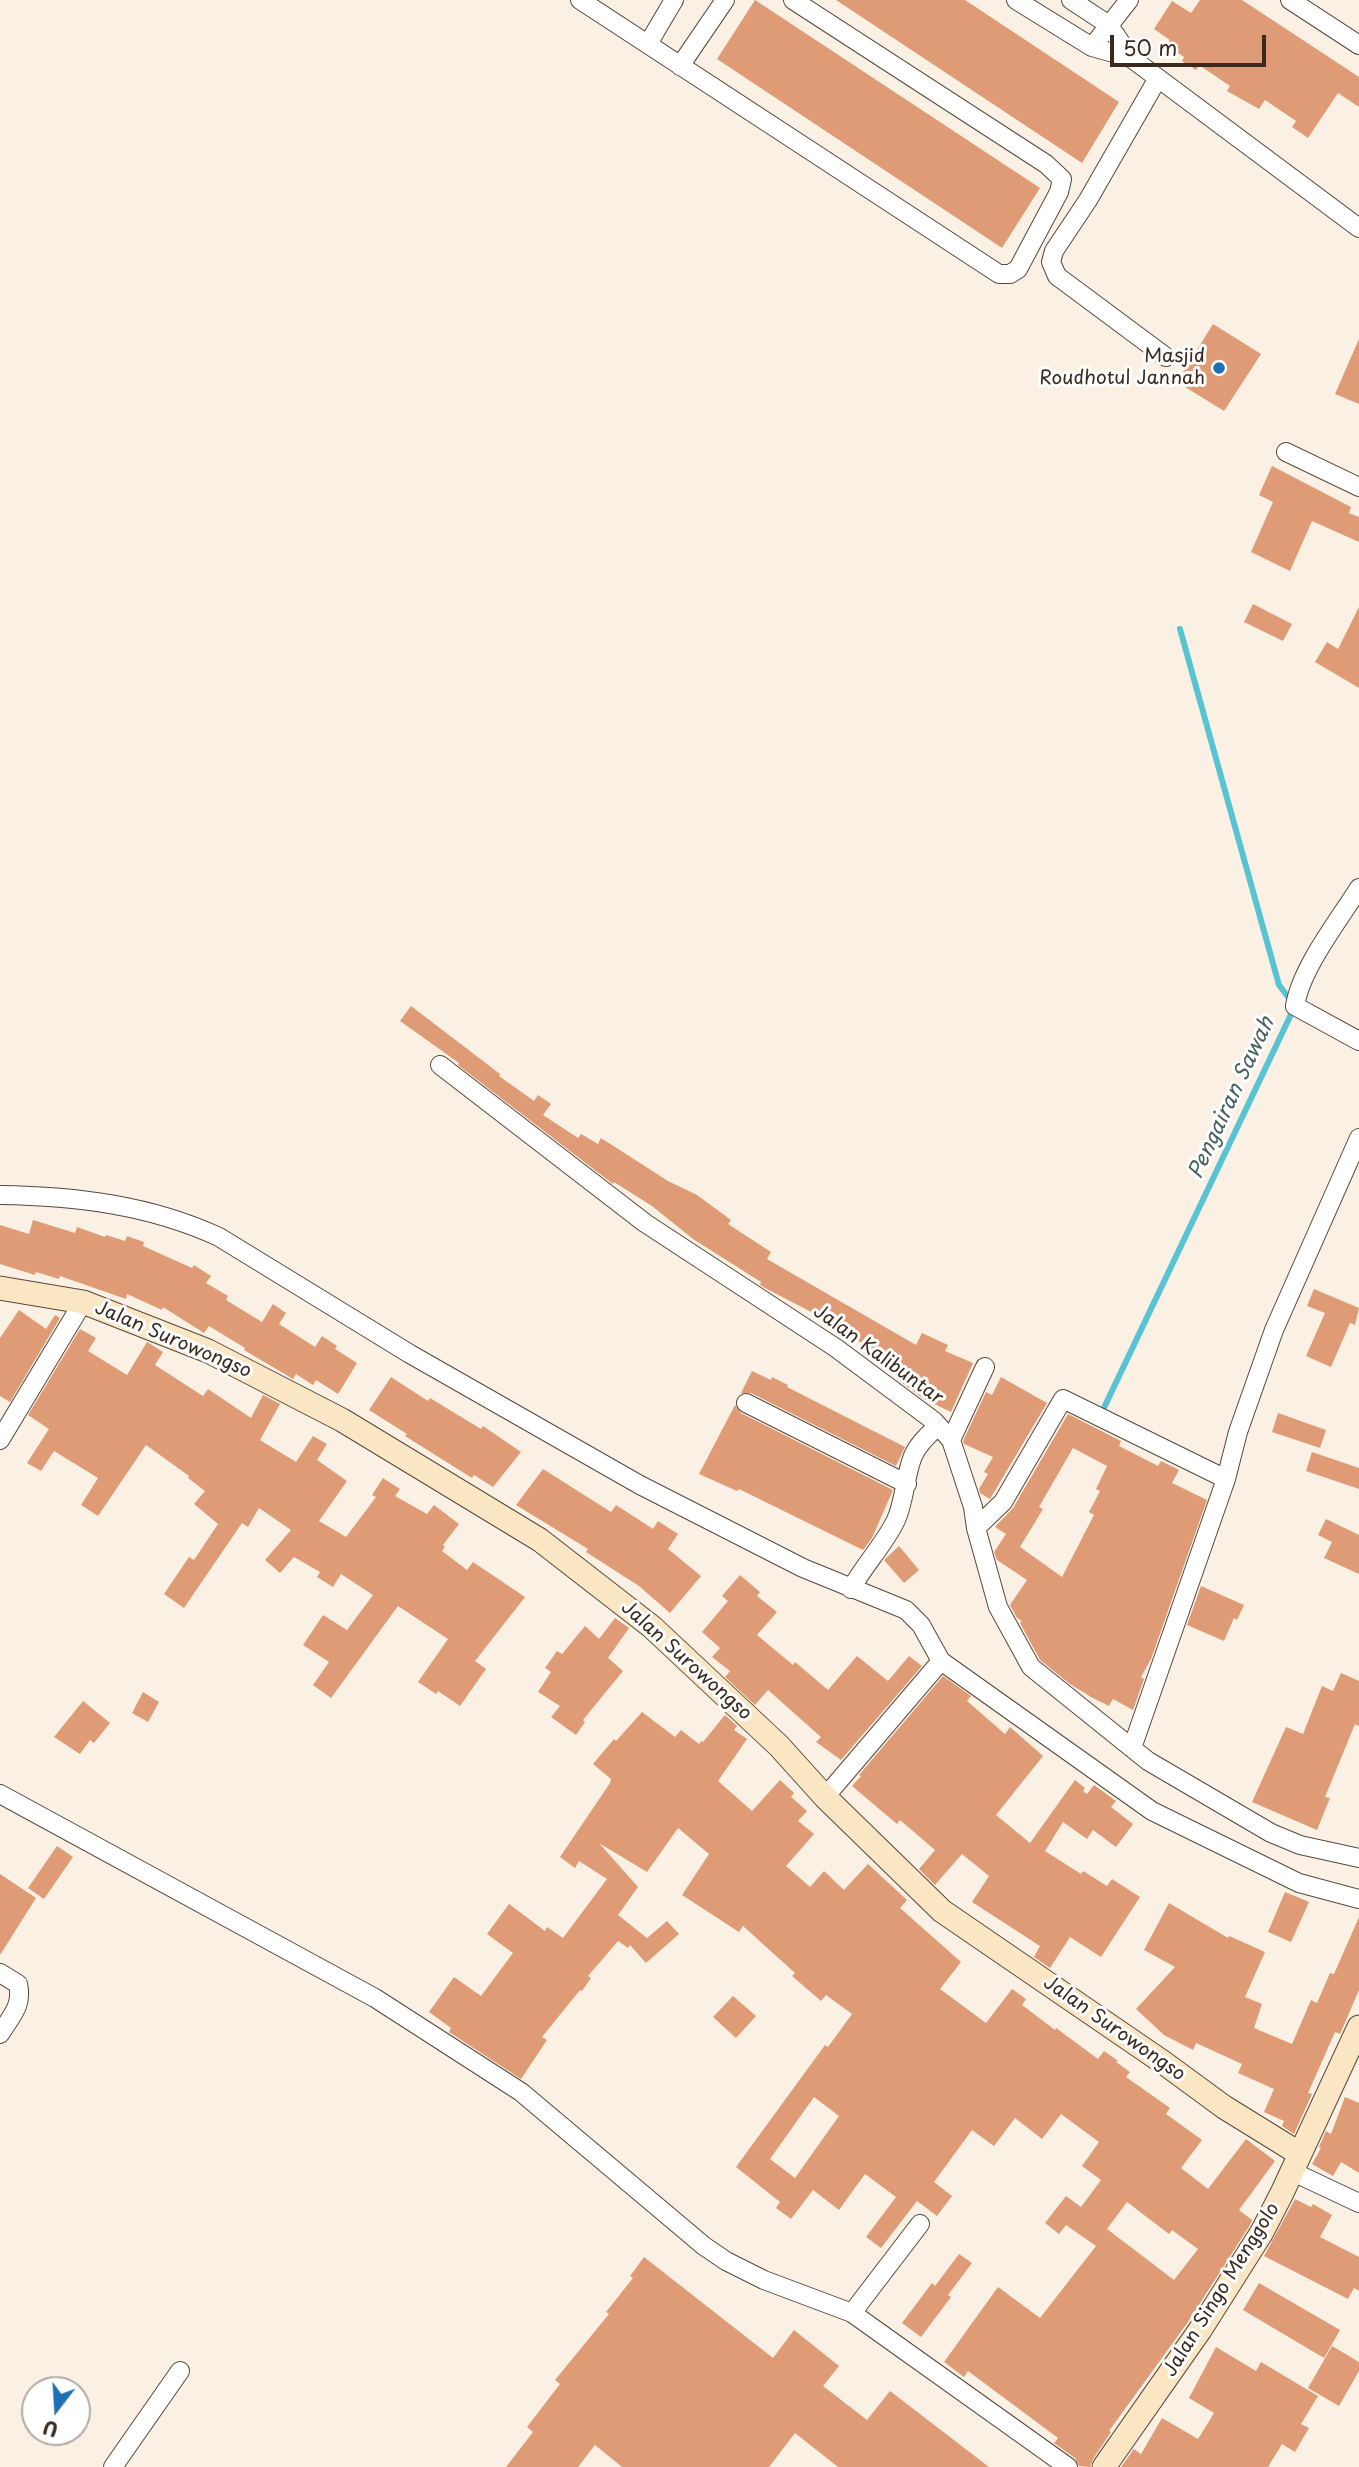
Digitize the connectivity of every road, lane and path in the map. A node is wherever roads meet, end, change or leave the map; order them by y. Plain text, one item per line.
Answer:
1 (580, 0) edge
2 (674, 0) edge
3 (725, 0) edge
4 (793, 0) edge
5 (1016, 0) edge
6 (1071, 0) edge
7 (1129, 0) edge
8 (1290, 0) edge
9 (1109, 25) junction
10 (649, 44) junction
11 (1359, 44) edge
12 (1092, 47) junction
13 (1131, 58) junction
14 (680, 66) junction
15 (1158, 78) junction
16 (1359, 228) edge
17 (1166, 357) dead end
18 (1286, 452) dead end
19 (1359, 487) edge
20 (1359, 888) edge
21 (1359, 1041) edge
22 (440, 1065) dead end
23 (1359, 1138) edge
24 (0, 1195) edge
25 (0, 1288) edge
26 (83, 1302) junction
27 (985, 1367) dead end
28 (746, 1403) dead end
29 (933, 1431) junction
30 (0, 1440) edge
31 (951, 1440) junction
32 (1226, 1479) junction
33 (907, 1484) junction
34 (976, 1528) junction
35 (855, 1580) junction
36 (941, 1661) junction
37 (1132, 1748) junction
38 (0, 1794) edge
39 (825, 1797) junction
40 (1359, 1858) edge
41 (1359, 1899) edge
42 (0, 1973) edge
43 (1359, 2028) edge
44 (0, 2034) edge
45 (1296, 2162) junction
46 (1359, 2203) edge
47 (920, 2224) dead end
48 (852, 2313) junction
49 (180, 2371) dead end
50 (113, 2467) edge
51 (1068, 2467) edge
52 (1104, 2467) edge

1 - 10 street
2 - 10 street
3 - 14 street
4 - 14 street
5 - 12 street
6 - 9 street
7 - 9 street
8 - 11 street
9 - 12 street
9 - 13 street
10 - 14 street
12 - 13 street
13 - 15 street
15 - 16 street
15 - 17 street
18 - 19 street
20 - 21 street
22 - 29 street, Jalan Kalibuntar
23 - 32 street
24 - 35 street
25 - 26 street, Jalan Surowongso
26 - 30 street
26 - 39 street, Jalan Surowongso
27 - 31 street
28 - 33 street
29 - 31 street, Jalan Kalibuntar
29 - 33 street
31 - 34 street, Jalan Kalibuntar
32 - 34 street
32 - 37 street
33 - 35 street
34 - 37 street, Jalan Kalibuntar
35 - 36 street
36 - 39 street
36 - 41 street
37 - 40 street, Jalan Kalibuntar
38 - 48 street
39 - 45 street, Jalan Surowongso
42 - 44 street
43 - 45 street, Jalan Singo Menggolo
45 - 46 street
45 - 52 street, Jalan Singo Menggolo
47 - 48 street
48 - 51 street
49 - 50 street

